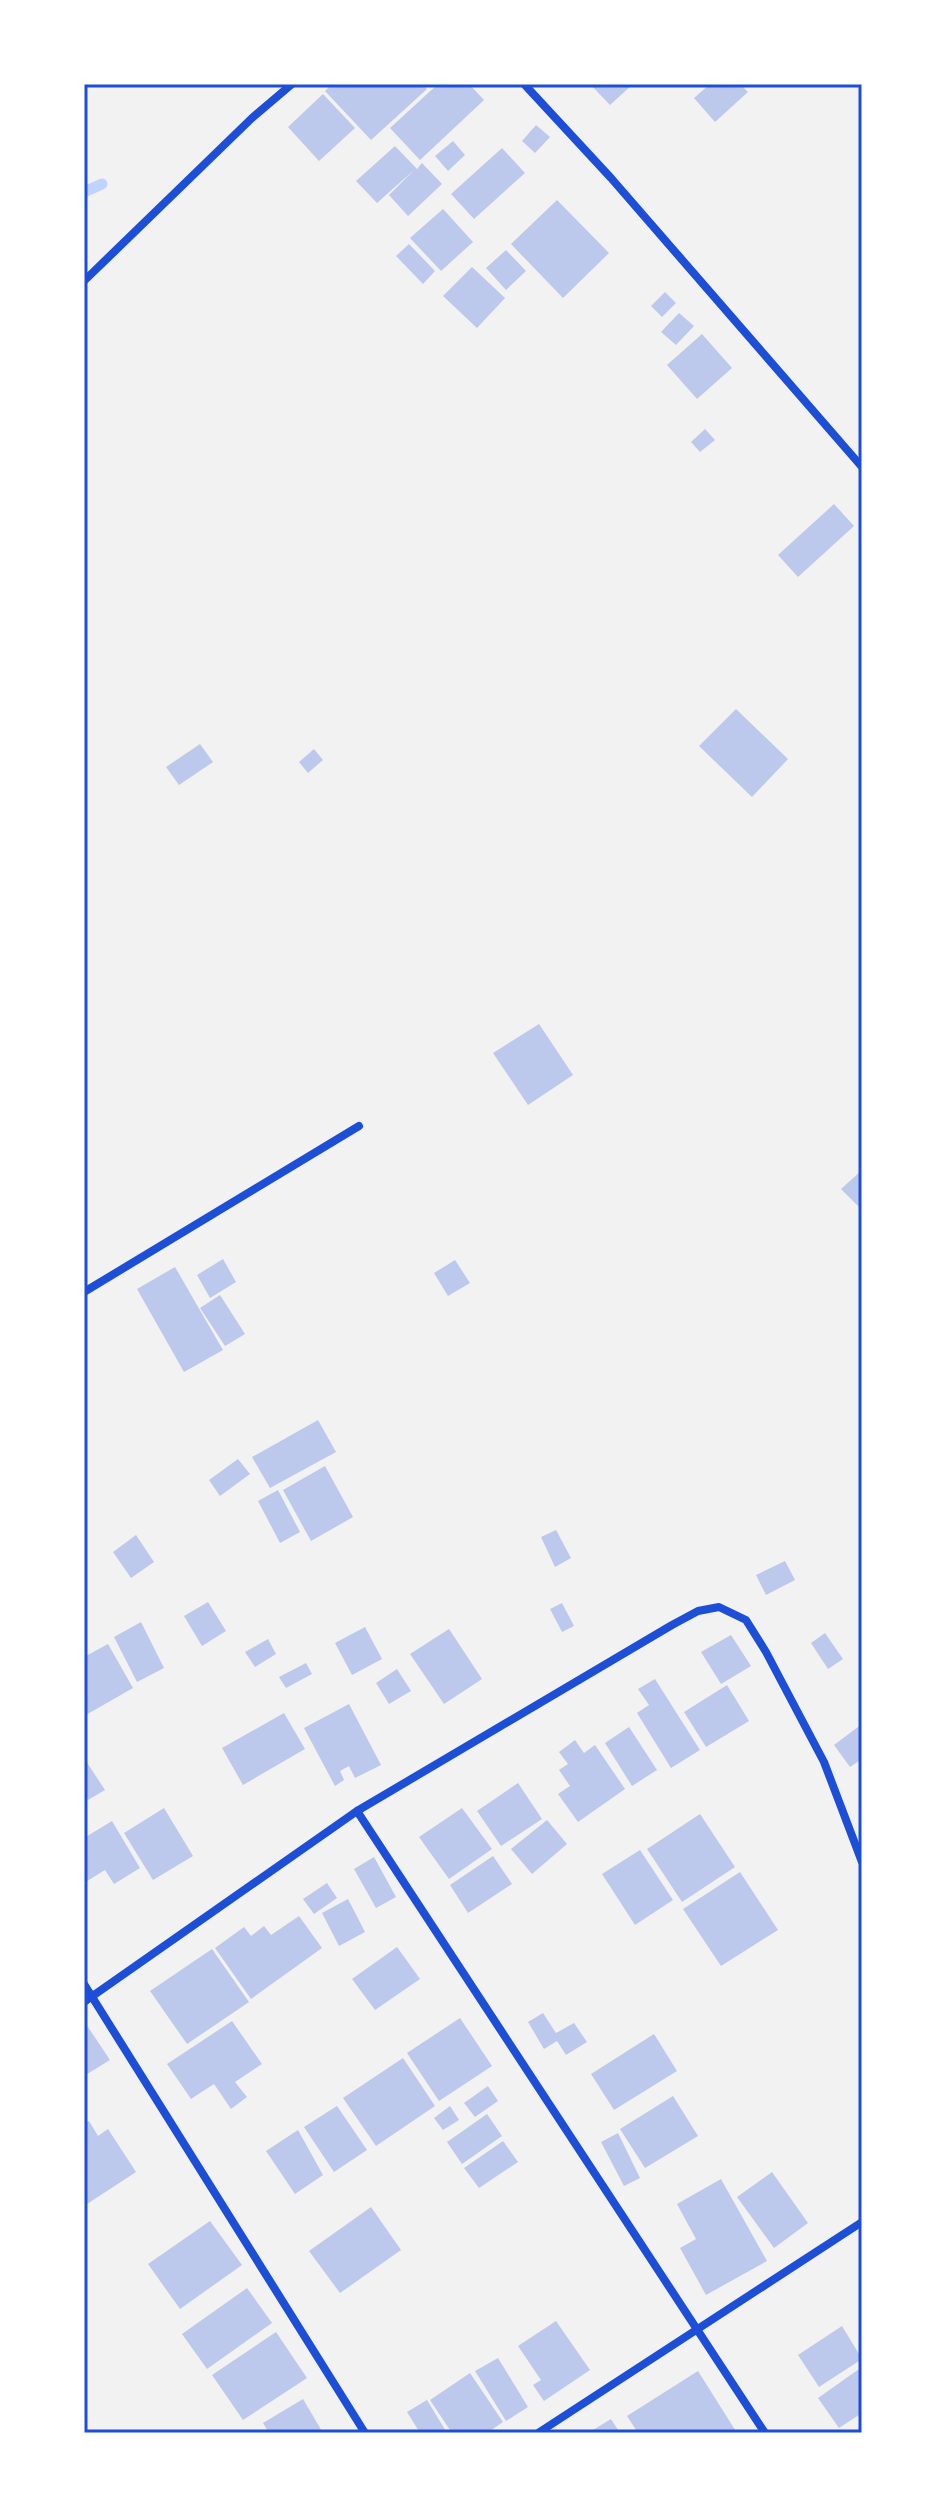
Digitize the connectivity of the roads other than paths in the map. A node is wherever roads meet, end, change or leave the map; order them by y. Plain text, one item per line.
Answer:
1 (292, 84) edge
2 (524, 84) edge
3 (84, 281) edge
4 (862, 467) edge
5 (359, 1126) dead end
6 (84, 1292) edge
7 (357, 1811) junction
8 (862, 1862) edge
9 (84, 1984) edge
10 (88, 2000) edge
11 (862, 2222) edge
12 (698, 2328) junction
13 (365, 2433) edge
14 (538, 2433) edge
15 (765, 2433) edge

1 - 3 street
2 - 4 street
5 - 6 street
7 - 8 street
7 - 10 street
7 - 12 street
9 - 10 street
10 - 13 street
11 - 12 street
12 - 14 street
12 - 15 street

